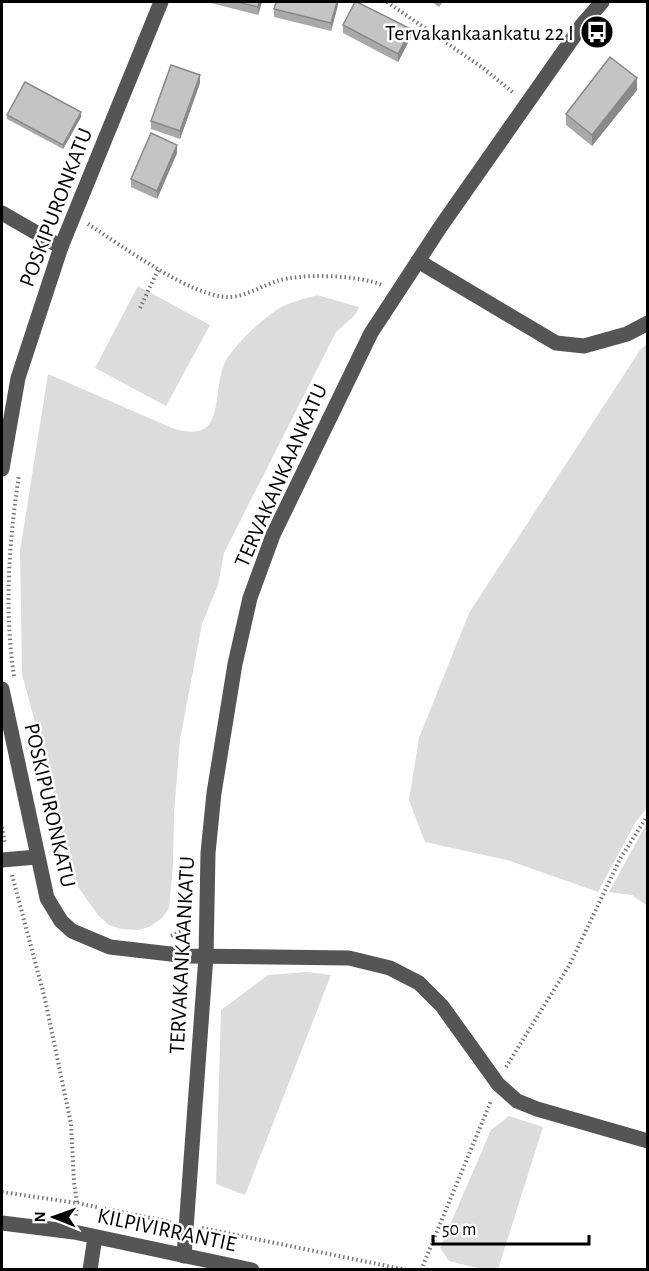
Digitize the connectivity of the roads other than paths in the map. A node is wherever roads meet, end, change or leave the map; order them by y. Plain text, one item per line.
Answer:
1 (161, 2) edge
2 (602, 2) edge
3 (2, 213) edge
4 (61, 247) junction
5 (418, 261) junction
6 (648, 322) edge
7 (2, 469) edge
8 (8, 687) edge
9 (37, 857) junction
10 (5, 860) edge
11 (206, 956) junction
12 (648, 1141) edge
13 (2, 1223) edge
14 (95, 1237) junction
15 (184, 1256) junction
16 (90, 1269) edge
17 (252, 1269) edge

1 - 4 street, POSKIPURONKATU
2 - 5 street, TERVAKANKAANKATU
3 - 4 street
4 - 7 street, POSKIPURONKATU
5 - 6 street
5 - 11 street, TERVAKANKAANKATU
8 - 9 street, POSKIPURONKATU
9 - 10 street
9 - 11 street, POSKIPURONKATU
11 - 12 street, POSKIPURONKATU
11 - 15 street, TERVAKANKAANKATU
13 - 14 street, KILPIVIRRANTIE
14 - 15 street, KILPIVIRRANTIE
14 - 16 street
15 - 17 street, KILPIVIRRANTIE

